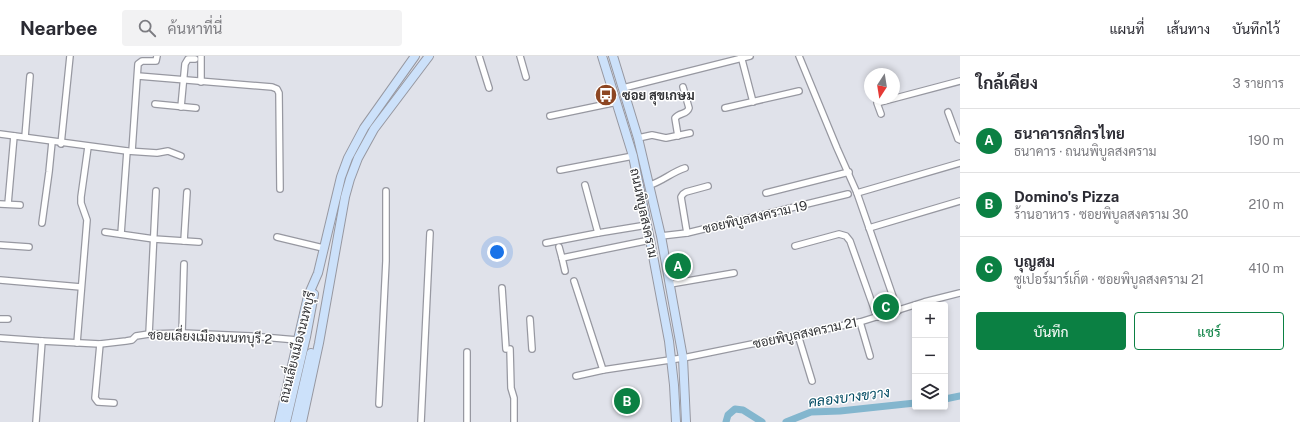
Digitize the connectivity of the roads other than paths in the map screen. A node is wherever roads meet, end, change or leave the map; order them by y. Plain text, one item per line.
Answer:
1 (70, 56) edge
2 (157, 56) edge
3 (415, 56) edge
4 (429, 56) edge
5 (479, 56) edge
6 (520, 56) edge
7 (602, 56) edge
8 (613, 56) edge
9 (750, 56) edge
10 (799, 56) edge
11 (741, 57) edge
12 (198, 58) edge
13 (30, 76) dead end
14 (138, 76) junction
15 (526, 77) dead end
16 (183, 80) junction
17 (960, 81) edge
18 (201, 82) junction
19 (683, 87) dead end
20 (489, 88) dead end
21 (623, 88) junction
22 (799, 91) dead end
23 (616, 102) junction
24 (753, 102) junction
25 (154, 104) dead end
26 (181, 107) junction
27 (196, 108) dead end
28 (725, 108) dead end
29 (948, 112) dead end
30 (881, 114) dead end
31 (550, 116) dead end
32 (690, 133) dead end
33 (0, 134) edge
34 (14, 136) junction
35 (678, 136) junction
36 (25, 137) junction
37 (638, 138) junction
38 (960, 140) edge
39 (52, 142) junction
40 (61, 144) junction
41 (88, 147) junction
42 (130, 151) junction
43 (181, 156) dead end
44 (633, 156) junction
45 (960, 163) edge
46 (685, 168) dead end
47 (560, 170) dead end
48 (849, 172) junction
49 (650, 184) junction
50 (585, 185) dead end
51 (708, 186) dead end
52 (280, 189) dead end
53 (386, 191) dead end
54 (156, 192) dead end
55 (187, 192) dead end
56 (766, 193) dead end
57 (858, 193) junction
58 (848, 194) dead end
59 (960, 201) edge
60 (0, 204) edge
61 (8, 204) junction
62 (20, 205) dead end
63 (42, 223) dead end
64 (646, 225) junction
65 (869, 228) junction
66 (106, 232) dead end
67 (430, 233) dead end
68 (598, 233) junction
69 (687, 233) junction
70 (121, 234) junction
71 (661, 236) junction
72 (277, 237) dead end
73 (154, 239) junction
74 (650, 240) junction
75 (184, 241) junction
76 (198, 242) dead end
77 (546, 243) dead end
78 (0, 245) edge
79 (795, 246) dead end
80 (29, 247) dead end
81 (323, 248) junction
82 (559, 248) dead end
83 (562, 258) junction
84 (184, 264) dead end
85 (565, 271) dead end
86 (318, 273) junction
87 (734, 273) dead end
88 (0, 280) edge
89 (574, 281) dead end
90 (670, 284) junction
91 (81, 286) junction
92 (502, 288) dead end
93 (328, 289) junction
94 (960, 293) edge
95 (931, 302) edge
96 (912, 307) edge
97 (898, 311) junction
98 (876, 317) junction
99 (0, 319) edge
100 (8, 319) dead end
101 (530, 319) dead end
102 (860, 322) junction
103 (149, 334) junction
104 (182, 334) junction
105 (798, 335) junction
106 (0, 338) edge
107 (298, 340) junction
108 (42, 341) junction
109 (77, 343) junction
110 (100, 344) junction
111 (532, 349) dead end
112 (467, 352) dead end
113 (870, 356) dead end
114 (683, 358) junction
115 (671, 360) junction
116 (603, 370) junction
117 (576, 376) dead end
118 (812, 381) dead end
119 (114, 402) dead end
120 (379, 404) dead end
121 (36, 422) edge
122 (279, 422) edge
123 (286, 422) edge
124 (295, 422) edge
125 (302, 422) edge
126 (422, 422) edge
127 (467, 422) edge
128 (514, 422) edge
129 (676, 422) edge
130 (686, 422) edge

1 - 40 street
2 - 14 street
3 - 81 main road, ถนนเลี่ยงเมืองนนทบุรี
4 - 93 main road, ถนนเลี่ยงเมืองนนทบุรี
5 - 20 street
6 - 15 street
7 - 23 main road, ถนนพิบูลสงคราม
8 - 21 main road, ถนนพิบูลสงคราม
9 - 11 street
10 - 48 street
11 - 21 street
11 - 24 street
12 - 16 street
12 - 18 street
13 - 36 street
14 - 16 street
14 - 42 street
16 - 18 street
16 - 26 street
17 - 30 street
18 - 52 street
19 - 35 street
21 - 37 main road, ถนนพิบูลสงคราม
22 - 24 street
23 - 31 street
23 - 44 main road, ถนนพิบูลสงคราม
24 - 28 street
25 - 26 street
26 - 27 street
29 - 38 street
32 - 35 street
33 - 34 street
34 - 36 street
34 - 61 street
35 - 37 street
36 - 39 street
37 - 49 main road, ถนนพิบูลสงคราม
39 - 40 street
39 - 63 street
40 - 41 street
41 - 42 street
41 - 91 street
42 - 43 street
42 - 70 street
44 - 47 street
44 - 64 main road, ถนนพิบูลสงคราม
45 - 57 street
46 - 49 street
48 - 56 street
48 - 57 street
49 - 71 main road, ถนนพิบูลสงคราม
50 - 68 street
51 - 69 street
53 - 120 street
54 - 73 street
55 - 75 street
57 - 65 street
58 - 69 street, ซอยพิบูลสงคราม 19
59 - 65 street
60 - 61 street
61 - 62 street
64 - 68 street
64 - 74 main road, ถนนพิบูลสงคราม
65 - 97 street
66 - 70 street
67 - 126 street
68 - 77 street
69 - 71 street, ซอยพิบูลสงคราม 19
70 - 73 street
71 - 90 main road, ถนนพิบูลสงคราม
72 - 81 street
73 - 75 street
73 - 103 street
74 - 83 street
74 - 115 main road, ถนนพิบูลสงคราม
75 - 76 street
78 - 80 street
79 - 98 street
81 - 86 main road, ถนนเลี่ยงเมืองนนทบุรี
82 - 83 street
83 - 85 street
84 - 104 street
86 - 107 main road, ถนนเลี่ยงเมืองนนทบุรี
86 - 123 main road, ถนนเลี่ยงเมืองนนทบุรี
87 - 90 street
88 - 91 street
89 - 116 street
90 - 114 main road, ถนนพิบูลสงคราม
91 - 109 street
92 - 128 street
93 - 124 main road, ถนนเลี่ยงเมืองนนทบุรี
93 - 125 main road, ถนนเลี่ยงเมืองนนทบุรี
94 - 95 street, ซอยพิบูลสงคราม 21
96 - 97 street, ซอยพิบูลสงคราม 21
97 - 98 street, ซอยพิบูลสงคราม 21
98 - 102 street, ซอยพิบูลสงคราม 21
99 - 100 street
101 - 111 street
102 - 105 street, ซอยพิบูลสงคราม 21
102 - 113 street
103 - 104 street, ซอยเลี่ยงเมืองนนทบุรี 2
103 - 110 street, ซอยเลี่ยงเมืองนนทบุรี 2
104 - 107 street, ซอยเลี่ยงเมืองนนทบุรี 2
105 - 114 street, ซอยพิบูลสงคราม 21
105 - 118 street
106 - 108 street, ซอยเลี่ยงเมืองนนทบุรี 2
107 - 122 main road, ถนนเลี่ยงเมืองนนทบุรี
108 - 109 street, ซอยเลี่ยงเมืองนนทบุรี 2
108 - 121 street
109 - 110 street, ซอยเลี่ยงเมืองนนทบุรี 2
110 - 119 street
112 - 127 street
114 - 115 street, ซอยพิบูลสงคราม 21
114 - 130 main road, ถนนพิบูลสงคราม
115 - 116 street, ซอยพิบูลสงคราม 21
115 - 129 main road, ถนนพิบูลสงคราม
116 - 117 street, ซอยพิบูลสงคราม 21

